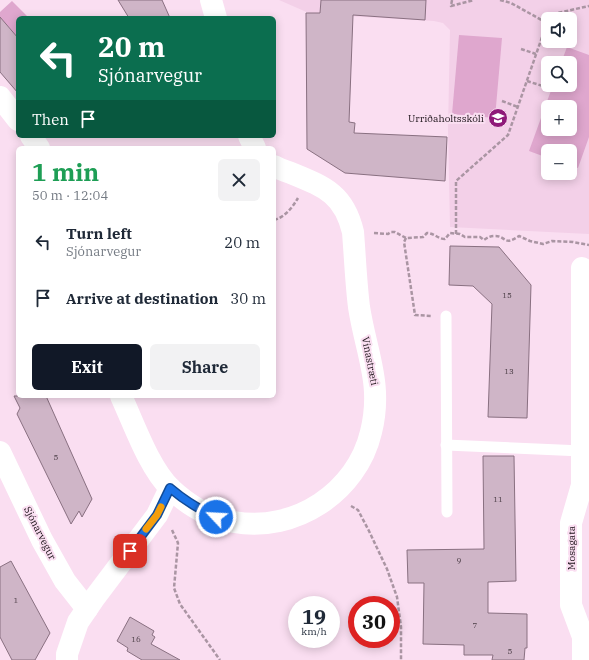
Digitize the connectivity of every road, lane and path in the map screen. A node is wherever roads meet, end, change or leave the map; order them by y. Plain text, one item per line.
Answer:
1 (211, 0) edge
2 (452, 0) edge
3 (474, 0) edge
4 (500, 0) edge
5 (589, 6) edge
6 (562, 12) edge
7 (215, 16) edge
8 (541, 18) edge
9 (541, 40) edge
10 (521, 49) dead end
11 (536, 54) junction
12 (527, 81) junction
13 (541, 85) edge
14 (0, 97) edge
15 (502, 101) dead end
16 (518, 108) junction
17 (16, 117) edge
18 (276, 167) edge
19 (307, 180) junction
20 (276, 220) edge
21 (381, 233) dead end
22 (456, 234) junction
23 (406, 238) junction
24 (589, 245) edge
25 (582, 268) dead end
26 (427, 316) dead end
27 (446, 316) dead end
28 (122, 398) edge
29 (446, 445) junction
30 (582, 451) junction
31 (0, 452) edge
32 (170, 488) junction
33 (332, 495) junction
34 (447, 512) dead end
35 (157, 515) junction
36 (87, 609) junction
37 (67, 660) edge
38 (220, 660) edge
39 (402, 660) edge
40 (583, 660) edge

1 - 7 street
2 - 3 path
4 - 8 path
5 - 6 path
9 - 11 path
10 - 11 path
11 - 12 path
12 - 13 path
12 - 16 path
14 - 17 street
15 - 16 path
16 - 22 path
18 - 19 street, Vinastræti
19 - 20 path
19 - 33 street, Vinastræti
21 - 23 path
22 - 23 path
22 - 24 path
23 - 26 path
25 - 30 street, Mosagata
27 - 29 lane
28 - 32 street, Vinastræti
29 - 30 lane
29 - 34 lane
30 - 40 street, Mosagata
31 - 36 street, Sjónarvegur
32 - 33 street, Vinastræti
32 - 35 street
33 - 39 path
35 - 36 street
35 - 38 path
36 - 37 street

